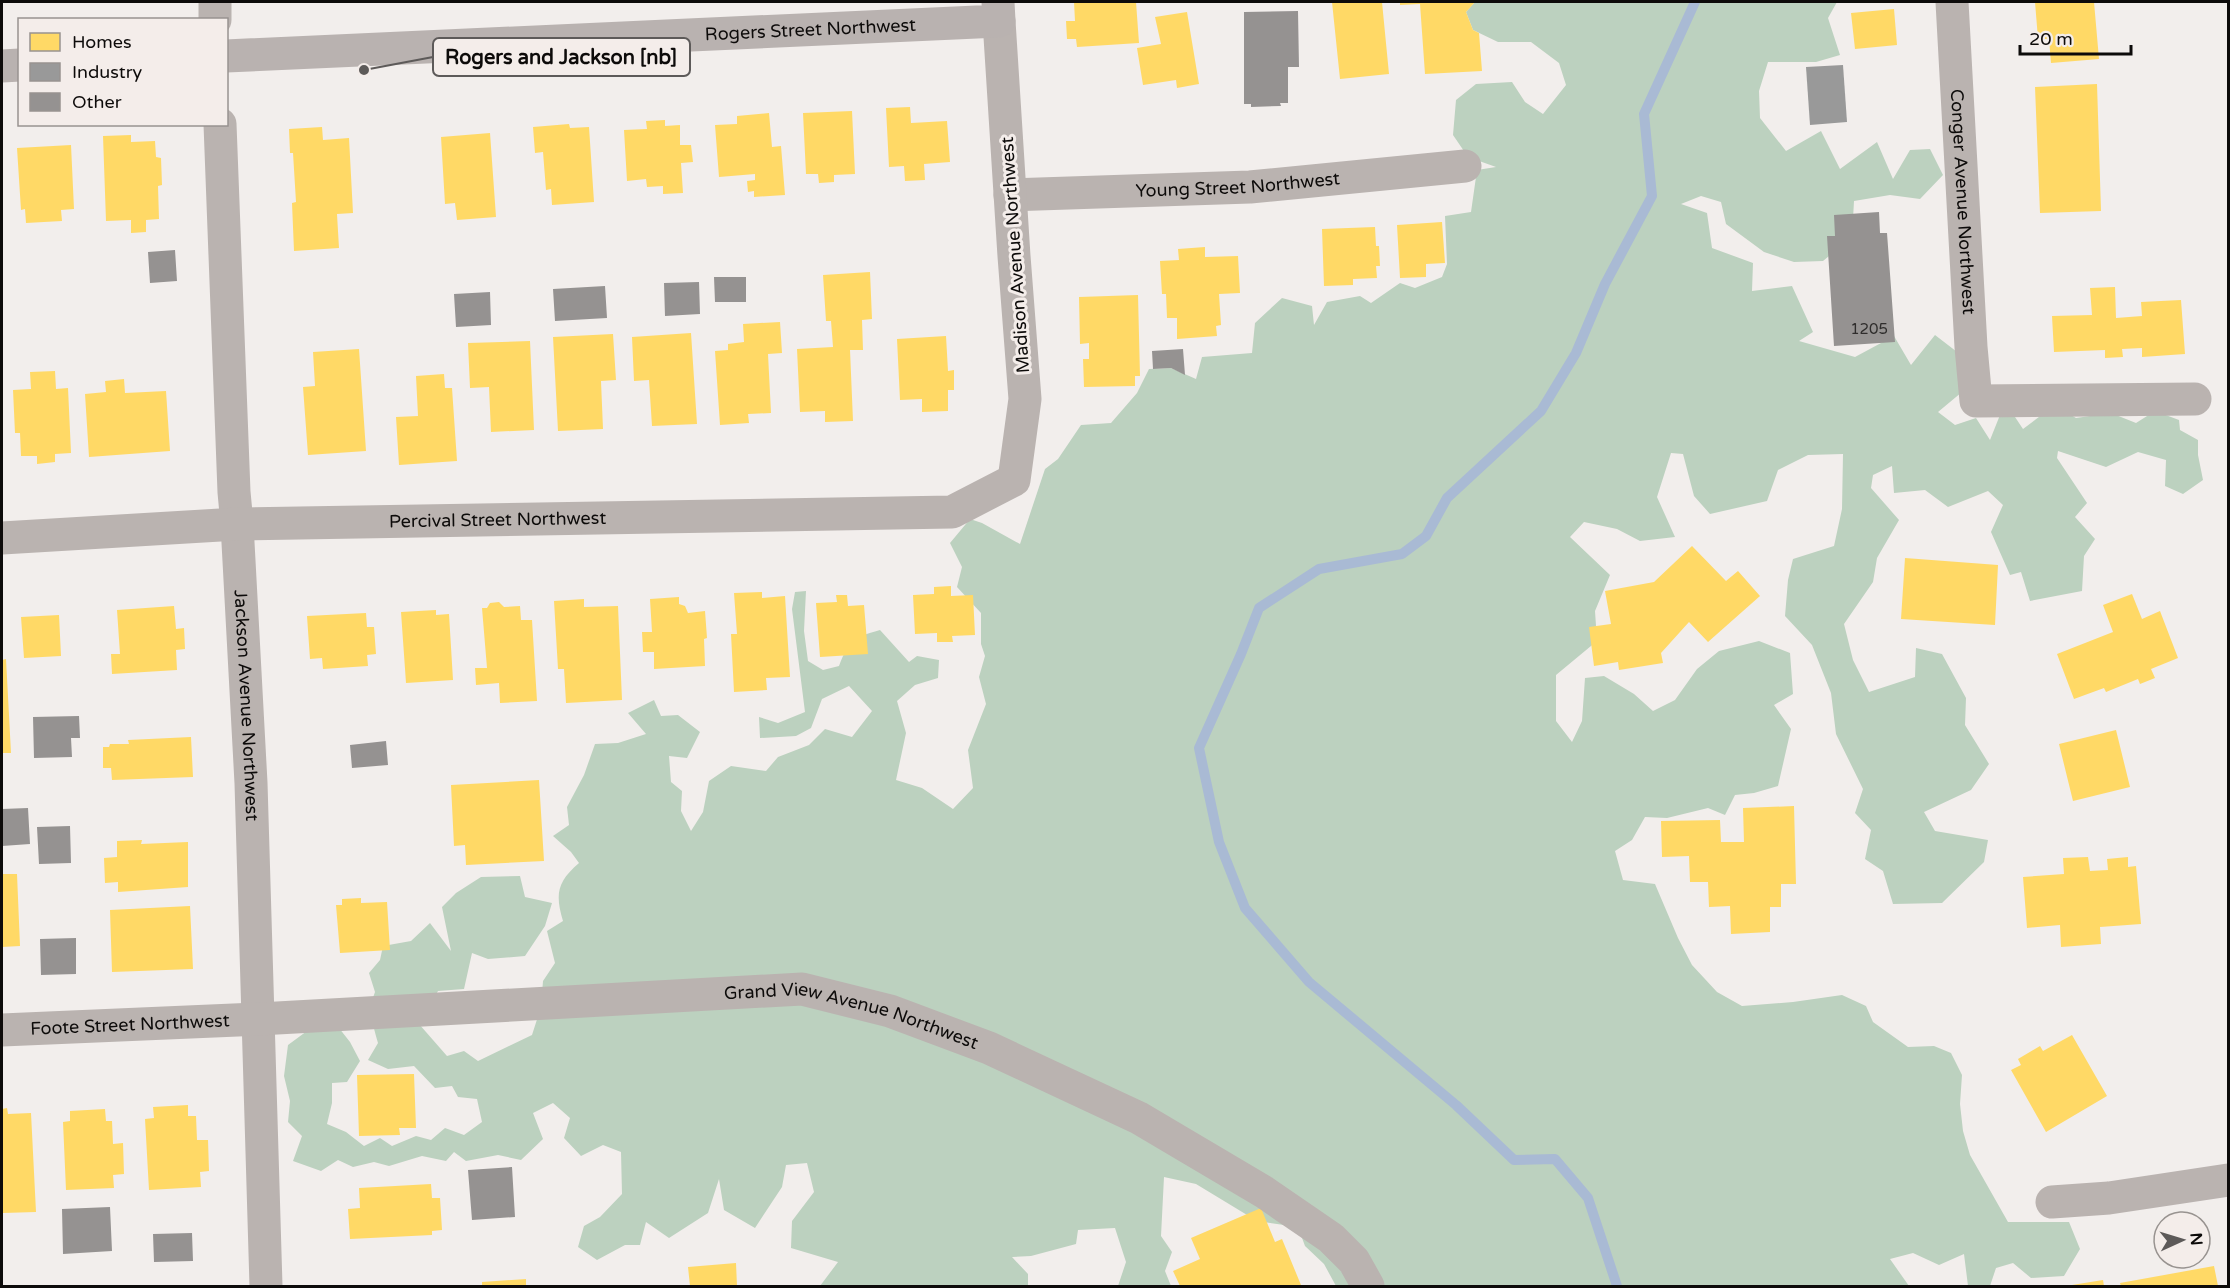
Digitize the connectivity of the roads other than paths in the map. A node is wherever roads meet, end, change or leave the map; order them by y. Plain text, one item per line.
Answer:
1 (215, 2) edge
2 (1952, 2) edge
3 (999, 11) edge
4 (215, 18) edge
5 (228, 56) edge
6 (18, 65) edge
7 (2, 66) edge
8 (220, 126) edge
9 (1465, 166) dead end
10 (1010, 195) junction
11 (2195, 399) dead end
12 (989, 492) joint
13 (237, 524) junction
14 (2, 538) edge
15 (259, 1019) junction
16 (2, 1030) edge
17 (2229, 1180) edge
18 (2052, 1202) dead end
19 (266, 1287) edge
20 (1368, 1287) edge

1 - 4 street
2 - 11 street, Conger Avenue Northwest
3 - 5 street, Rogers Street Northwest
3 - 10 street, Madison Avenue Northwest
6 - 7 street
8 - 13 street, Jackson Avenue Northwest
9 - 10 street, Young Street Northwest
10 - 12 street, Madison Avenue Northwest
12 - 13 street, Percival Street Northwest
13 - 14 street, Percival Street Northwest
13 - 15 street, Jackson Avenue Northwest
15 - 16 street, Foote Street Northwest
15 - 19 street, Jackson Avenue Northwest
15 - 20 street, Grand View Avenue Northwest
17 - 18 street

